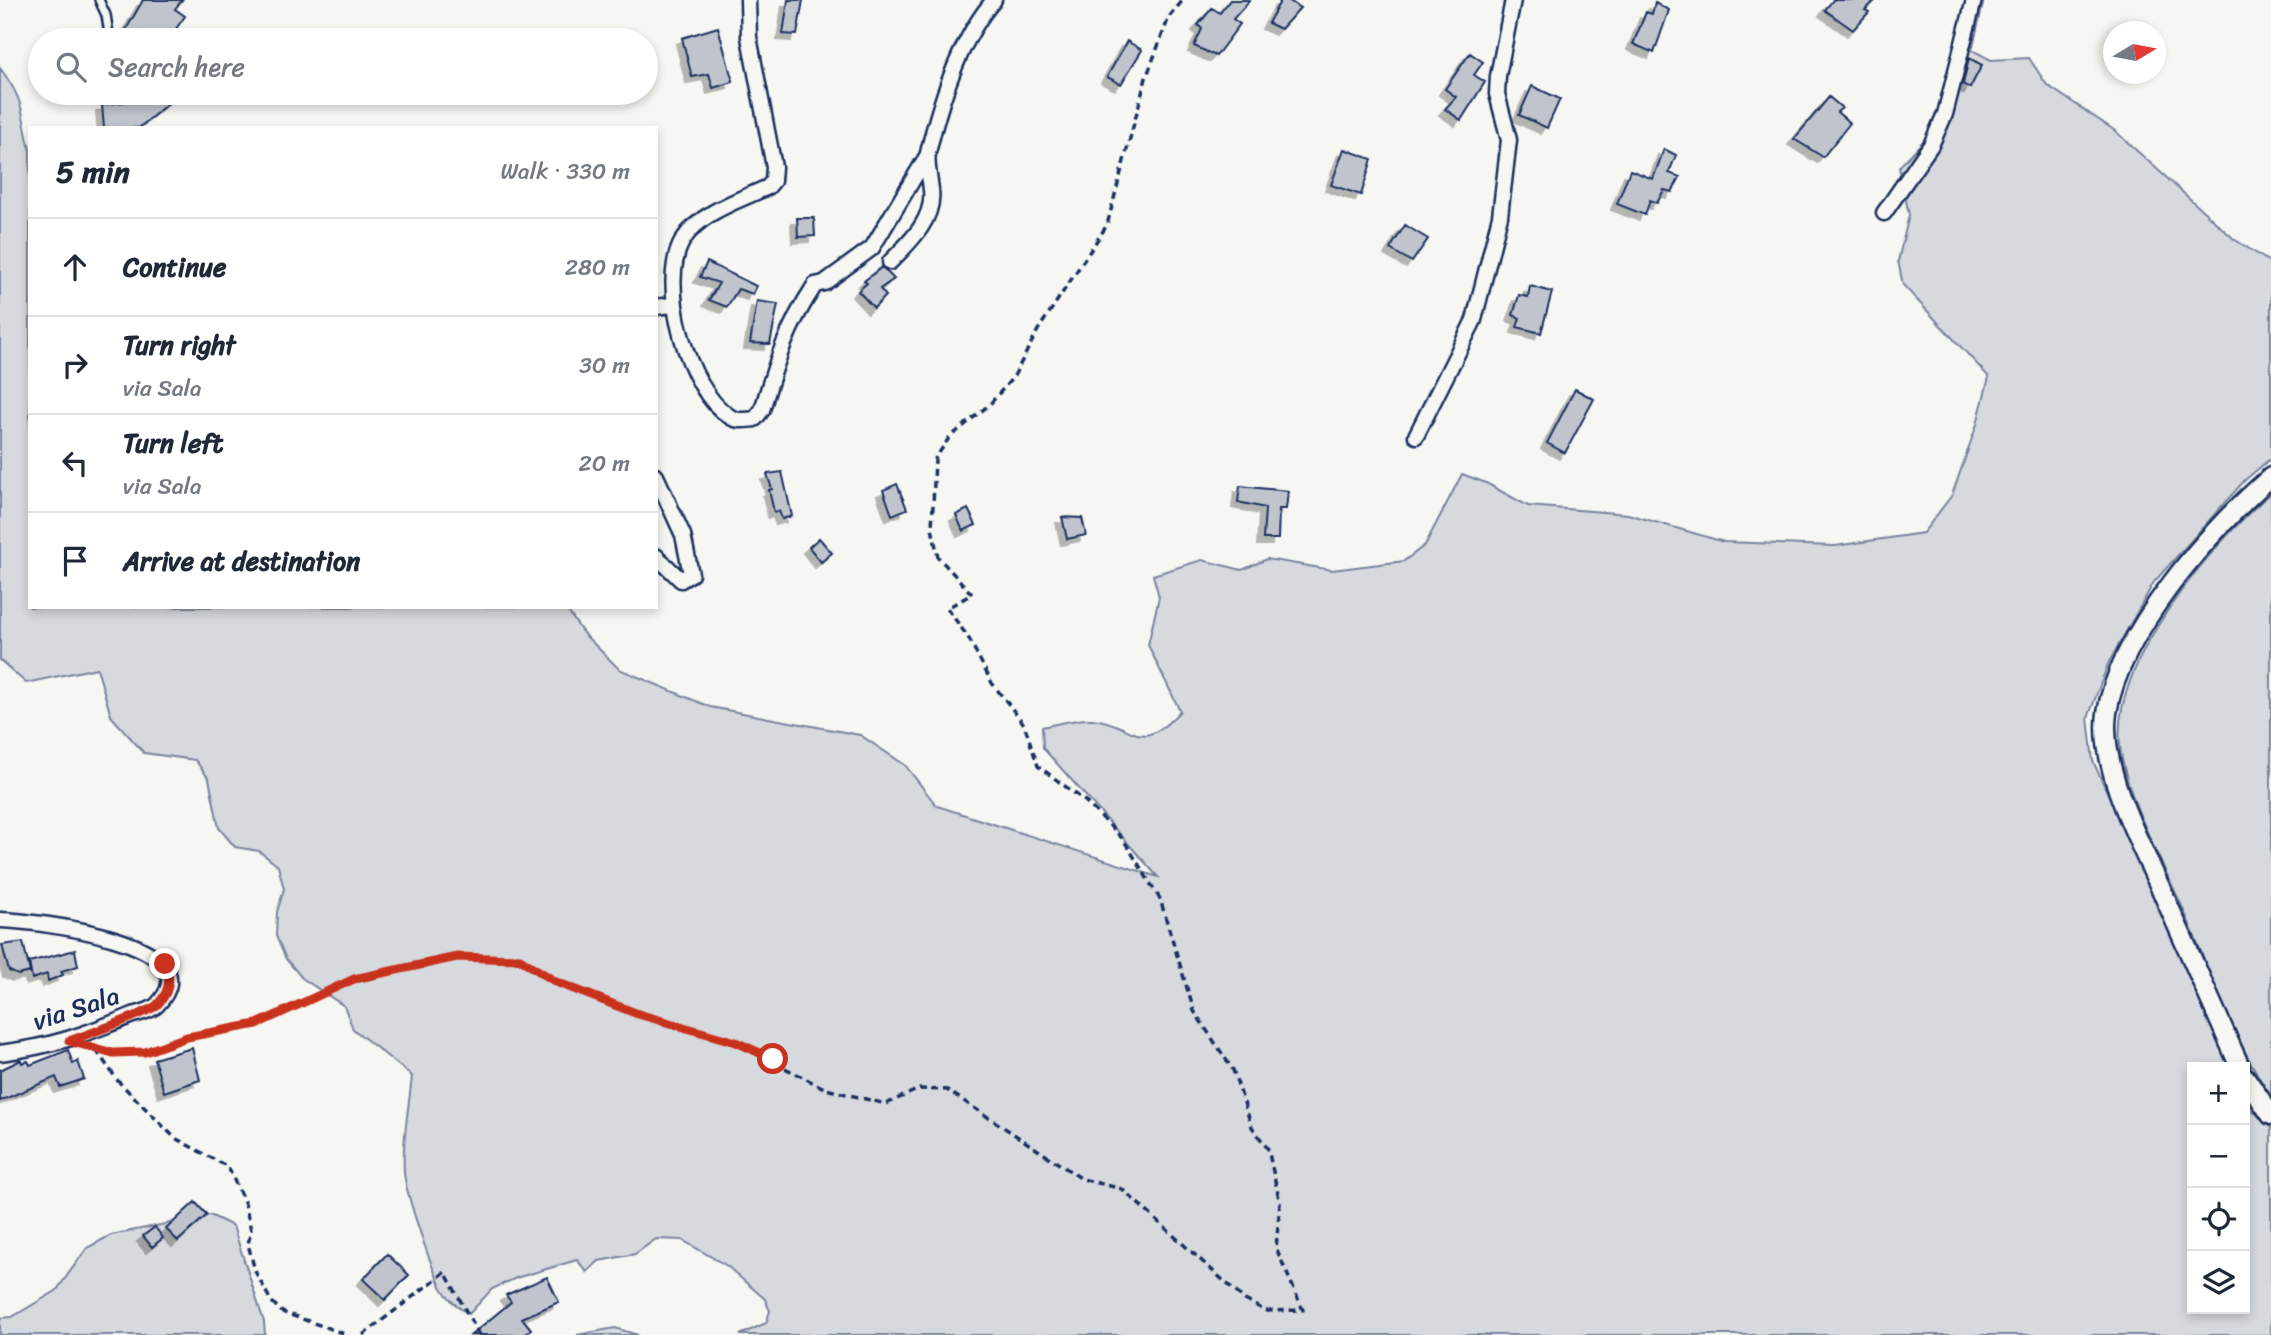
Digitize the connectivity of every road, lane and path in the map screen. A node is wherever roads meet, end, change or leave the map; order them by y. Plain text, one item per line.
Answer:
1 (99, 0) edge
2 (748, 0) edge
3 (994, 0) edge
4 (1183, 0) edge
5 (1513, 0) edge
6 (1974, 0) edge
7 (108, 28) edge
8 (927, 156) junction
9 (1884, 213) dead end
10 (890, 262) dead end
11 (672, 305) junction
12 (658, 307) edge
13 (1416, 436) dead end
14 (2271, 477) edge
15 (658, 480) edge
16 (658, 558) edge
17 (0, 920) edge
18 (69, 1041) junction
19 (95, 1048) junction
20 (0, 1054) edge
21 (2239, 1062) edge
22 (2250, 1084) edge
23 (2271, 1115) edge
24 (348, 1335) edge
25 (363, 1335) edge
26 (479, 1335) edge

1 - 7 lane
2 - 11 street
3 - 8 street
4 - 19 path
5 - 13 street
6 - 9 street
8 - 10 street
8 - 11 street
11 - 12 street
14 - 21 street
15 - 16 street
17 - 18 street, via Sala
18 - 19 path
18 - 20 street, via Sala
19 - 24 path
22 - 23 street
25 - 26 path

